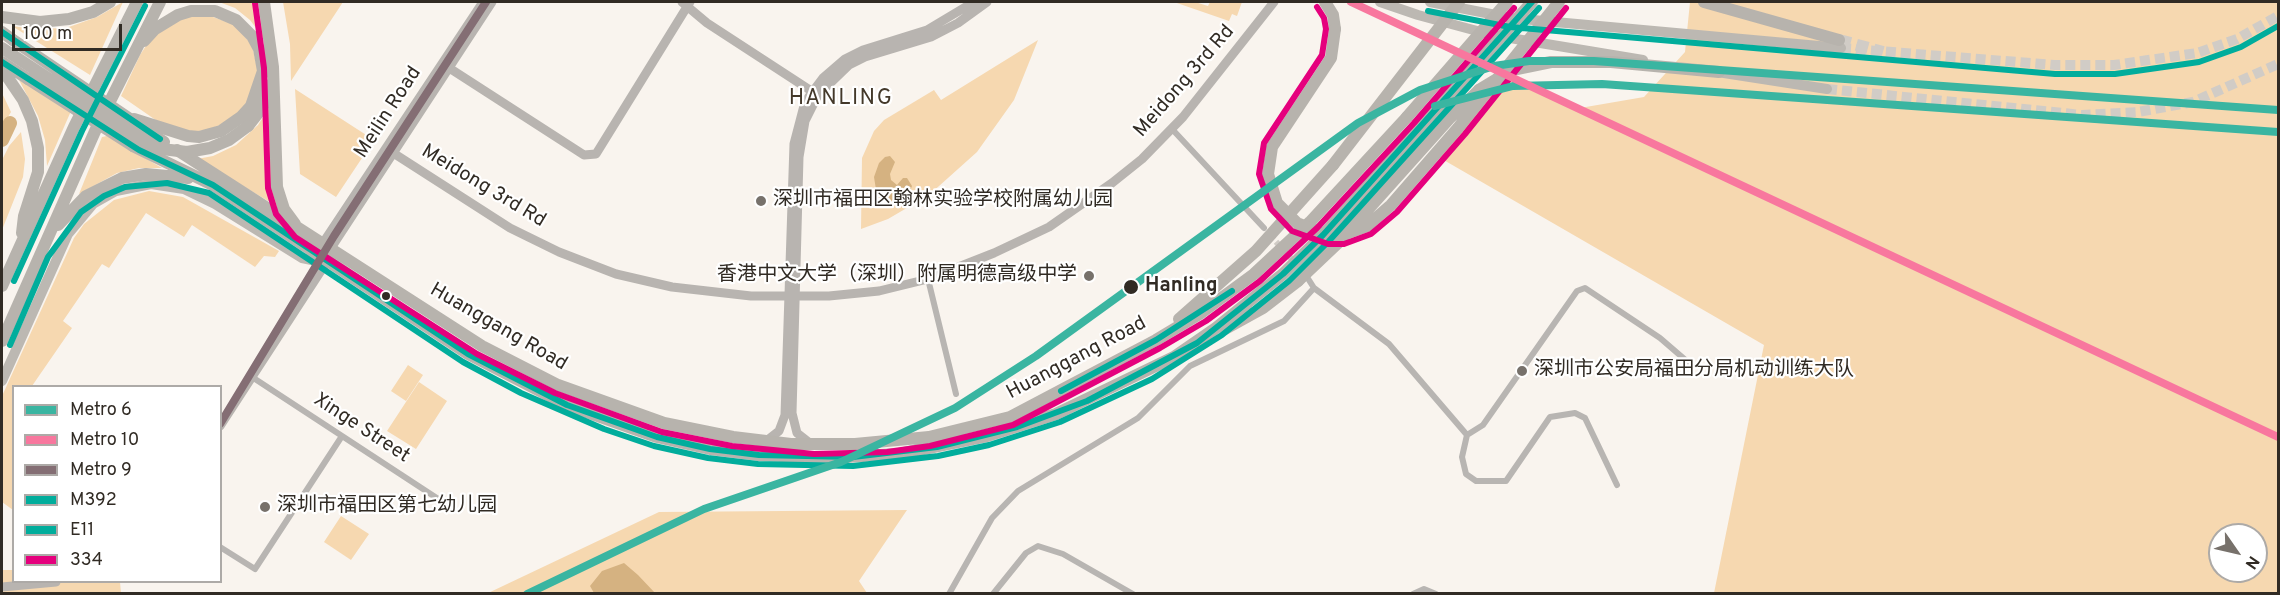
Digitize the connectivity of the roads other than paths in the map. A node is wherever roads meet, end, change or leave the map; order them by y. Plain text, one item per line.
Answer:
1 (110, 2) edge
2 (137, 2) edge
3 (160, 2) edge
4 (264, 2) edge
5 (483, 2) edge
6 (492, 2) edge
7 (974, 2) edge
8 (987, 2) edge
9 (1274, 2) edge
10 (1325, 2) edge
11 (1380, 2) edge
12 (1430, 2) edge
13 (1459, 2) edge
14 (1508, 2) edge
15 (1532, 2) edge
16 (1559, 2) edge
17 (1704, 2) edge
18 (687, 3) edge
19 (2, 17) edge
20 (2, 32) edge
21 (1840, 44) joint
22 (2, 48) edge
23 (135, 50) junction
24 (2, 62) edge
25 (446, 66) junction
26 (273, 68) junction
27 (2, 69) edge
28 (1719, 72) junction
29 (1827, 89) tunnel mouth
30 (815, 93) junction
31 (128, 117) junction
32 (1172, 129) junction
33 (390, 151) junction
34 (213, 185) junction
35 (1264, 228) tunnel mouth
36 (300, 230) junction
37 (21, 244) junction
38 (327, 246) junction
39 (40, 252) junction
40 (326, 262) junction
41 (928, 279) junction
42 (1303, 279) junction
43 (2, 286) edge
44 (1314, 288) junction
45 (793, 298) junction
46 (2, 340) edge
47 (1156, 340) junction
48 (1197, 342) junction
49 (1174, 357) junction
50 (1689, 363) dead end
51 (1190, 366) junction
52 (252, 377) junction
53 (2, 381) edge
54 (956, 394) dead end
55 (222, 423) edge
56 (1467, 435) junction
57 (342, 436) junction
58 (765, 442) junction
59 (814, 445) junction
60 (1617, 485) dead end
61 (452, 508) dead end
62 (222, 548) edge
63 (45, 583) edge
64 (2, 587) edge
65 (949, 594) edge
66 (993, 594) edge
67 (1133, 594) edge
68 (1413, 594) edge
69 (1436, 594) edge

1 - 19 highway
2 - 37 highway
3 - 23 highway
4 - 26 highway
5 - 25 street, Meilin Road
6 - 25 street, Meilin Road
7 - 30 street
8 - 30 street
9 - 32 street, Meidong 3rd Rd
10 - 16 highway, bridge
11 - 28 main road
12 - 21 main road
13 - 47 highway, bridge
14 - 47 highway, Huanggang Road, bridge
15 - 48 highway, Huanggang Road, bridge
17 - 21 highway
18 - 25 street
18 - 30 street
20 - 31 highway, Huanggang Road, bridge
22 - 26 highway, bridge
23 - 31 highway, bridge
23 - 39 highway
24 - 34 highway, Huanggang Road, bridge
25 - 33 street, Meilin Road
26 - 36 highway
27 - 37 highway
28 - 29 main road
28 - 42 highway, bridge
30 - 45 street
31 - 36 highway, Huanggang Road, bridge
32 - 35 street
32 - 41 street, Meidong 3rd Rd
33 - 38 street, Meilin Road
33 - 45 street, Meidong 3rd Rd
34 - 39 highway
34 - 40 highway, Huanggang Road
36 - 38 highway, Huanggang Road
37 - 43 highway
38 - 58 highway, Huanggang Road
39 - 46 highway
40 - 49 highway, Huanggang Road
40 - 52 street
40 - 53 main road
41 - 45 street, Meidong 3rd Rd
41 - 54 street
42 - 44 street
42 - 48 highway
44 - 51 street
44 - 56 street
45 - 58 street
45 - 59 street
47 - 59 highway, Huanggang Road
48 - 49 highway, Huanggang Road
49 - 51 street
50 - 56 street
51 - 65 street
52 - 55 street
52 - 57 street, Xinge Street
56 - 60 street
57 - 61 street, Xinge Street
57 - 62 street
58 - 59 highway, Huanggang Road
63 - 64 street
66 - 67 street
68 - 69 street

